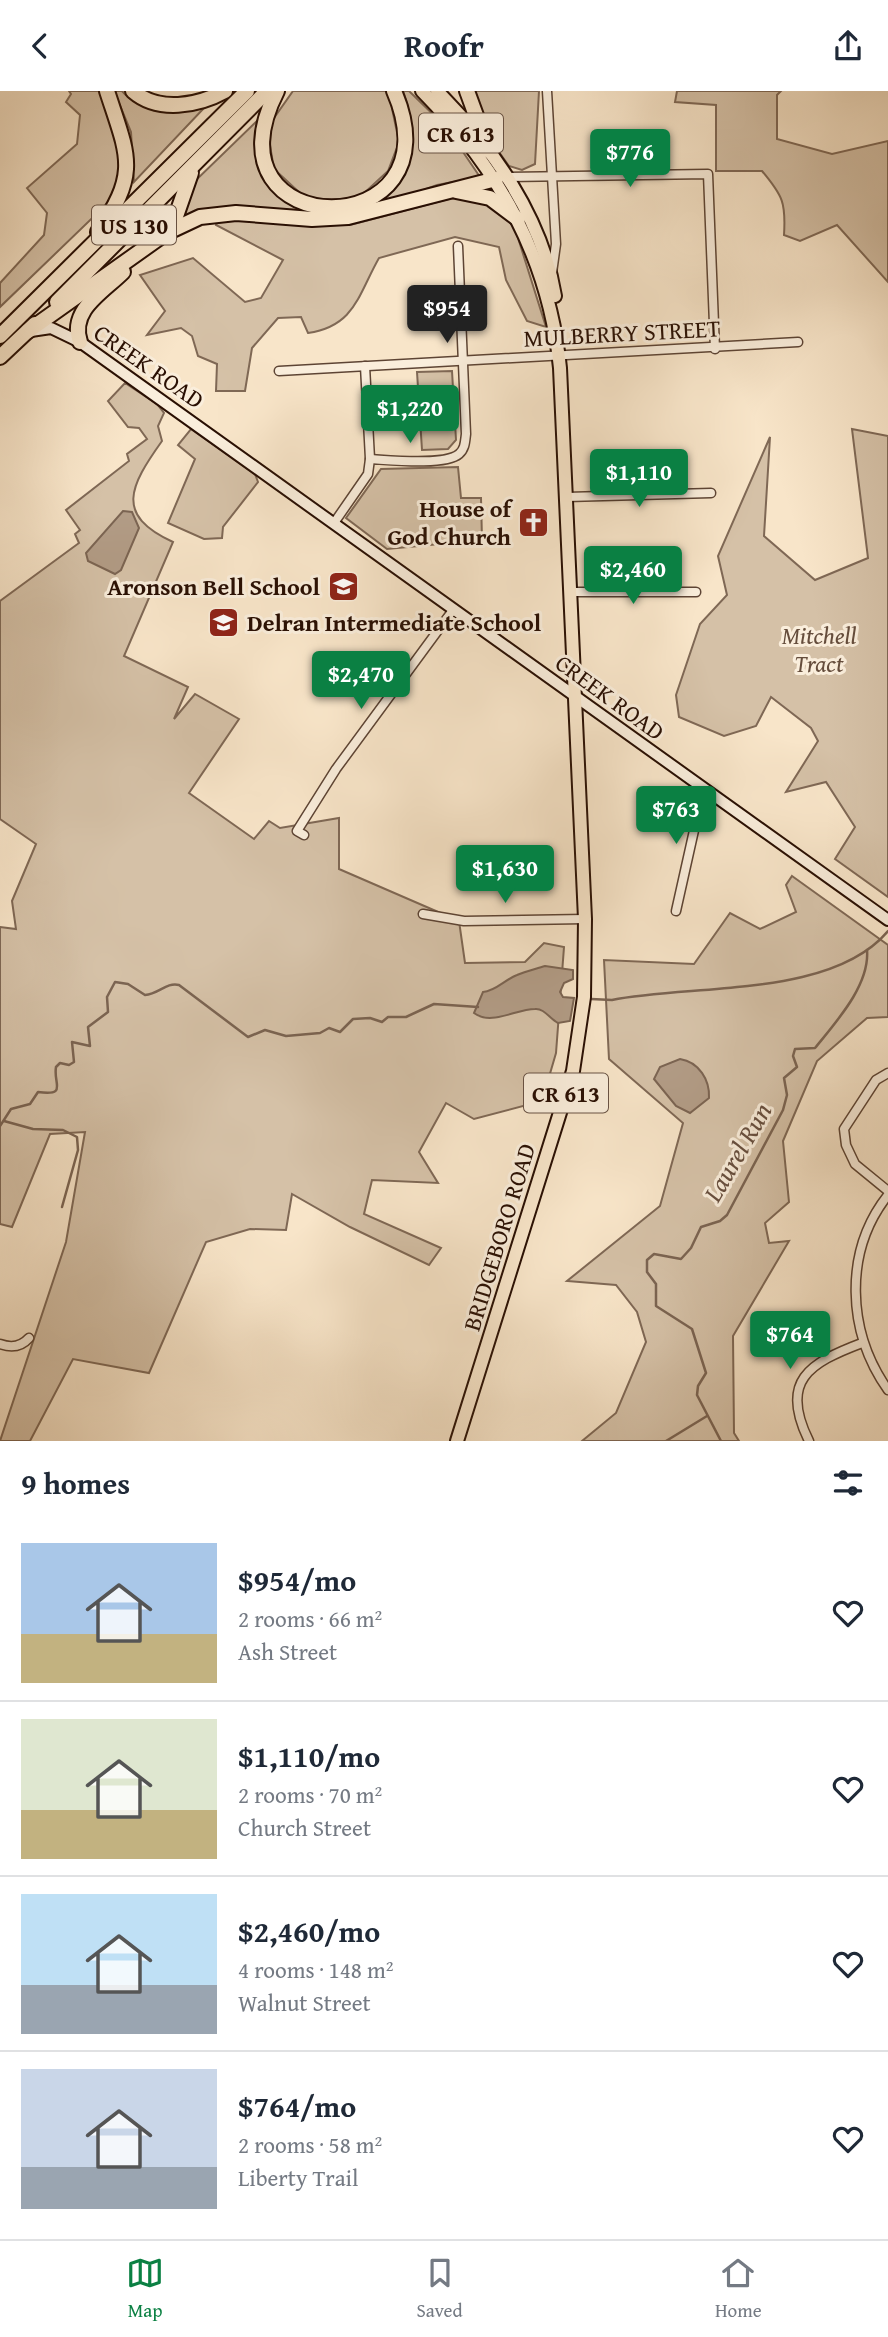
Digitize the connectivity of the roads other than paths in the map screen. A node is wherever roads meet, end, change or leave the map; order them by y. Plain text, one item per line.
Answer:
1 (107, 91) edge
2 (133, 91) edge
3 (225, 91) edge
4 (247, 91) edge
5 (267, 91) edge
6 (277, 91) edge
7 (394, 91) edge
8 (422, 91) edge
9 (437, 91) edge
10 (467, 91) edge
11 (547, 91) edge
12 (489, 151) junction
13 (194, 165) junction
14 (551, 175) junction
15 (501, 178) junction
16 (444, 190) junction
17 (518, 219) junction
18 (166, 233) junction
19 (150, 246) junction
20 (458, 246) dead end
21 (552, 279) junction
22 (56, 283) junction
23 (28, 331) junction
24 (0, 336) edge
25 (80, 342) junction
26 (798, 342) dead end
27 (715, 349) junction
28 (558, 355) junction
29 (0, 357) edge
30 (462, 360) junction
31 (365, 366) junction
32 (279, 371) dead end
33 (370, 459) junction
34 (711, 493) dead end
35 (567, 497) junction
36 (334, 523) junction
37 (571, 592) junction
38 (696, 592) dead end
39 (453, 610) junction
40 (576, 698) junction
41 (709, 792) junction
42 (300, 833) dead end
43 (677, 911) dead end
44 (423, 913) dead end
45 (586, 919) junction
46 (888, 921) edge
47 (888, 1073) edge
48 (888, 1193) edge
49 (29, 1338) dead end
50 (862, 1343) junction
51 (0, 1344) edge
52 (888, 1390) edge
53 (457, 1441) edge
54 (810, 1441) edge

1 - 22 highway
2 - 3 highway
4 - 22 highway, US 130
5 - 13 highway, US 130
6 - 7 highway
8 - 15 main road, CR 613
9 - 12 main road, CR 613
10 - 12 highway
11 - 14 street
12 - 15 main road, CR 613
13 - 18 highway
13 - 23 highway, US 130
14 - 15 street
14 - 21 street
14 - 27 street
15 - 16 highway
15 - 17 main road, CR 613
15 - 21 main road, CR 613
16 - 17 highway
16 - 18 highway
17 - 28 main road, CR 613
18 - 19 highway
19 - 23 highway
19 - 25 highway
20 - 30 street
21 - 28 main road, CR 613
22 - 24 highway, US 130
23 - 25 street, CREEK ROAD
23 - 29 highway, US 130
25 - 36 street, CREEK ROAD
26 - 27 street, MULBERRY STREET
27 - 28 street, MULBERRY STREET
28 - 30 street, MULBERRY STREET
28 - 35 main road, CR 613
30 - 31 street, MULBERRY STREET
30 - 33 street
31 - 32 street, MULBERRY STREET
31 - 33 street
33 - 36 street
34 - 35 street
35 - 37 main road, CR 613
36 - 39 street, CREEK ROAD
37 - 38 street
37 - 40 main road, CR 613
39 - 40 street, CREEK ROAD
39 - 42 street
40 - 41 street, CREEK ROAD
40 - 45 main road, CR 613
41 - 43 street
41 - 46 street, CREEK ROAD
44 - 45 street
45 - 53 main road, BRIDGEBORO ROAD / CR 613
47 - 48 street
48 - 50 street
49 - 51 street
50 - 52 street
50 - 54 street

